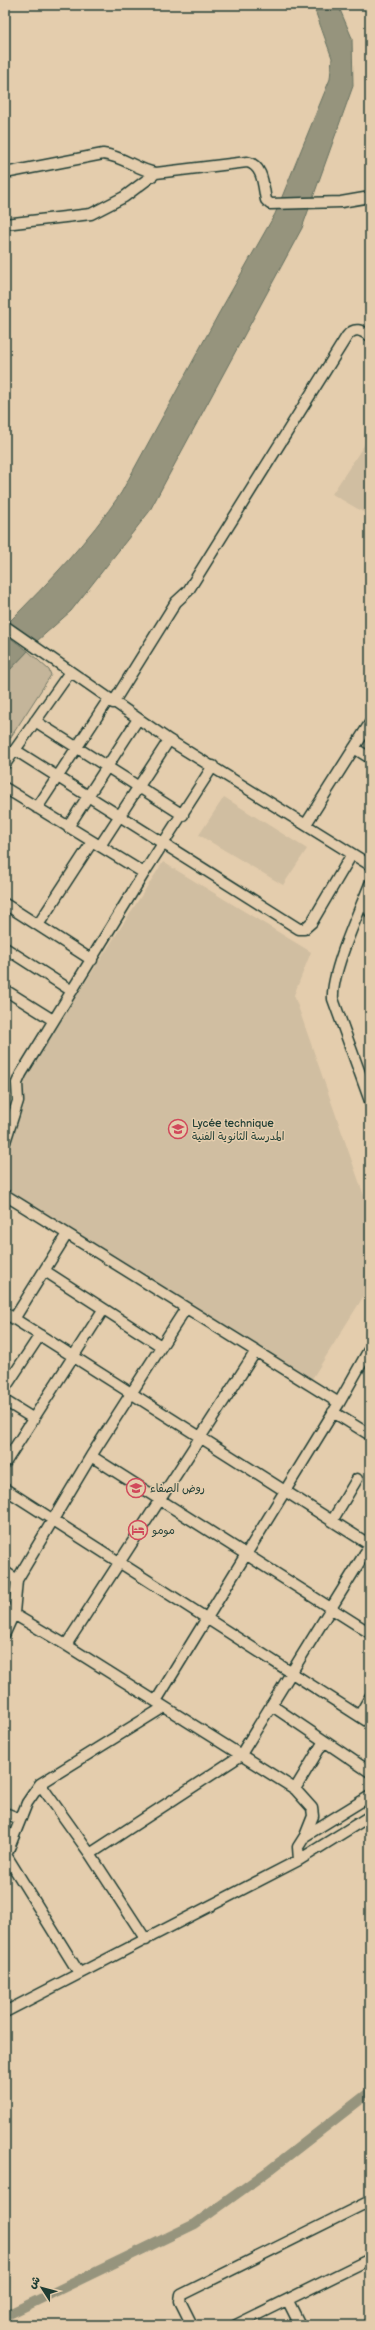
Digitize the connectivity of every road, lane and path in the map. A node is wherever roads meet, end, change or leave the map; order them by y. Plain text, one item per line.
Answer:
1 (5, 173) edge
2 (156, 173) junction
3 (370, 197) edge
4 (5, 224) edge
5 (370, 336) edge
6 (5, 626) edge
7 (70, 672) junction
8 (111, 702) junction
9 (138, 720) junction
10 (35, 721) junction
11 (370, 723) edge
12 (169, 740) junction
13 (77, 748) junction
14 (354, 748) junction
15 (15, 750) junction
16 (370, 758) edge
17 (5, 764) edge
18 (213, 766) junction
19 (107, 767) junction
20 (57, 777) junction
21 (139, 787) junction
22 (5, 788) edge
23 (88, 796) junction
24 (37, 808) junction
25 (183, 815) junction
26 (119, 816) junction
27 (306, 824) junction
28 (68, 827) junction
29 (96, 844) junction
30 (163, 844) junction
31 (352, 854) junction
32 (369, 861) edge
33 (144, 873) junction
34 (370, 884) edge
35 (364, 900) junction
36 (5, 904) edge
37 (370, 912) edge
38 (38, 925) junction
39 (5, 948) edge
40 (92, 960) junction
41 (5, 990) edge
42 (72, 991) junction
43 (53, 1020) junction
44 (370, 1101) edge
45 (9, 1118) edge
46 (5, 1142) edge
47 (5, 1195) edge
48 (67, 1234) junction
49 (45, 1271) junction
50 (186, 1308) junction
51 (103, 1310) junction
52 (7, 1315) edge
53 (40, 1335) junction
54 (161, 1346) junction
55 (370, 1348) edge
56 (256, 1351) junction
57 (74, 1357) junction
58 (5, 1388) edge
59 (132, 1394) junction
60 (5, 1402) edge
61 (339, 1403) junction
62 (334, 1412) junction
63 (34, 1419) junction
64 (370, 1435) edge
65 (200, 1437) junction
66 (91, 1456) junction
67 (5, 1463) edge
68 (357, 1479) dead end
69 (5, 1489) edge
70 (285, 1491) junction
71 (160, 1500) junction
72 (52, 1520) junction
73 (332, 1521) junction
74 (370, 1545) edge
75 (246, 1555) junction
76 (119, 1563) junction
77 (5, 1572) edge
78 (17, 1580) junction
79 (331, 1609) junction
80 (10, 1611) edge
81 (207, 1618) junction
82 (5, 1633) edge
83 (370, 1633) edge
84 (66, 1645) junction
85 (291, 1673) junction
86 (370, 1697) edge
87 (160, 1704) junction
88 (271, 1705) junction
89 (359, 1716) junction
90 (370, 1723) edge
91 (324, 1741) junction
92 (240, 1756) junction
93 (370, 1772) edge
94 (40, 1784) junction
95 (295, 1789) junction
96 (370, 1796) edge
97 (5, 1813) edge
98 (370, 1816) edge
99 (20, 1819) junction
100 (305, 1836) junction
101 (6, 1853) edge
102 (90, 1854) junction
103 (299, 1860) junction
104 (146, 1940) junction
105 (80, 1973) junction
106 (5, 2012) edge
107 (369, 2203) edge
108 (370, 2259) edge
109 (288, 2300) junction
110 (192, 2325) edge
111 (236, 2325) edge
112 (300, 2325) edge

1 - 2 street
2 - 3 street
2 - 4 street
5 - 8 street
6 - 7 street
7 - 8 street
7 - 10 street
8 - 9 street
8 - 13 street
9 - 12 street
9 - 19 street
10 - 13 street
10 - 15 street
11 - 14 street
12 - 18 street
12 - 21 street
13 - 19 street
13 - 20 street
14 - 16 street
14 - 27 street
15 - 17 street
15 - 20 street
18 - 25 street
18 - 27 street
19 - 21 street
19 - 23 street
20 - 23 street
20 - 24 street
21 - 25 street
21 - 26 street
22 - 24 street
23 - 26 street
23 - 28 street
24 - 28 street
25 - 30 street
26 - 29 street
26 - 30 street
27 - 31 street
28 - 29 street
29 - 33 street
29 - 38 street
30 - 31 street
30 - 33 street
31 - 32 street
33 - 40 street
34 - 35 street
35 - 37 street
35 - 44 street
36 - 38 street
38 - 40 street
39 - 42 street
40 - 42 street
41 - 43 street
42 - 43 street
43 - 45 street
45 - 46 street
47 - 48 street
48 - 49 street
48 - 50 street
49 - 51 street
49 - 52 street
50 - 54 street
50 - 56 street
51 - 54 street
51 - 57 street
52 - 53 street
53 - 57 street
53 - 58 street
54 - 59 street
55 - 61 street
56 - 61 street
56 - 65 street
57 - 59 street
57 - 63 street
59 - 65 street
59 - 66 street
60 - 63 street
61 - 62 street
62 - 64 street
62 - 70 street
63 - 67 street
65 - 70 street
65 - 71 street
66 - 71 street
66 - 72 street
68 - 73 street
69 - 72 street
70 - 73 street
70 - 75 street
71 - 75 street
71 - 76 street
72 - 76 street
72 - 78 street
73 - 74 street
74 - 79 street
75 - 79 street
75 - 81 street
76 - 81 street
76 - 84 street
77 - 78 street
78 - 80 street
79 - 83 street
79 - 85 street
80 - 82 street
80 - 84 street
81 - 85 street
81 - 87 street
84 - 87 street
85 - 88 street
85 - 89 street
86 - 89 street
87 - 92 street
87 - 94 street
88 - 91 street
88 - 92 street
89 - 90 street
91 - 93 street
91 - 95 street
92 - 95 street
92 - 102 street
94 - 99 street
94 - 102 street
95 - 100 street
96 - 100 street
97 - 99 street
98 - 103 street
99 - 101 street
100 - 103 street
101 - 105 street
102 - 104 street
103 - 104 street
104 - 105 street
105 - 106 street
107 - 110 street
108 - 109 street
109 - 111 street
109 - 112 street

